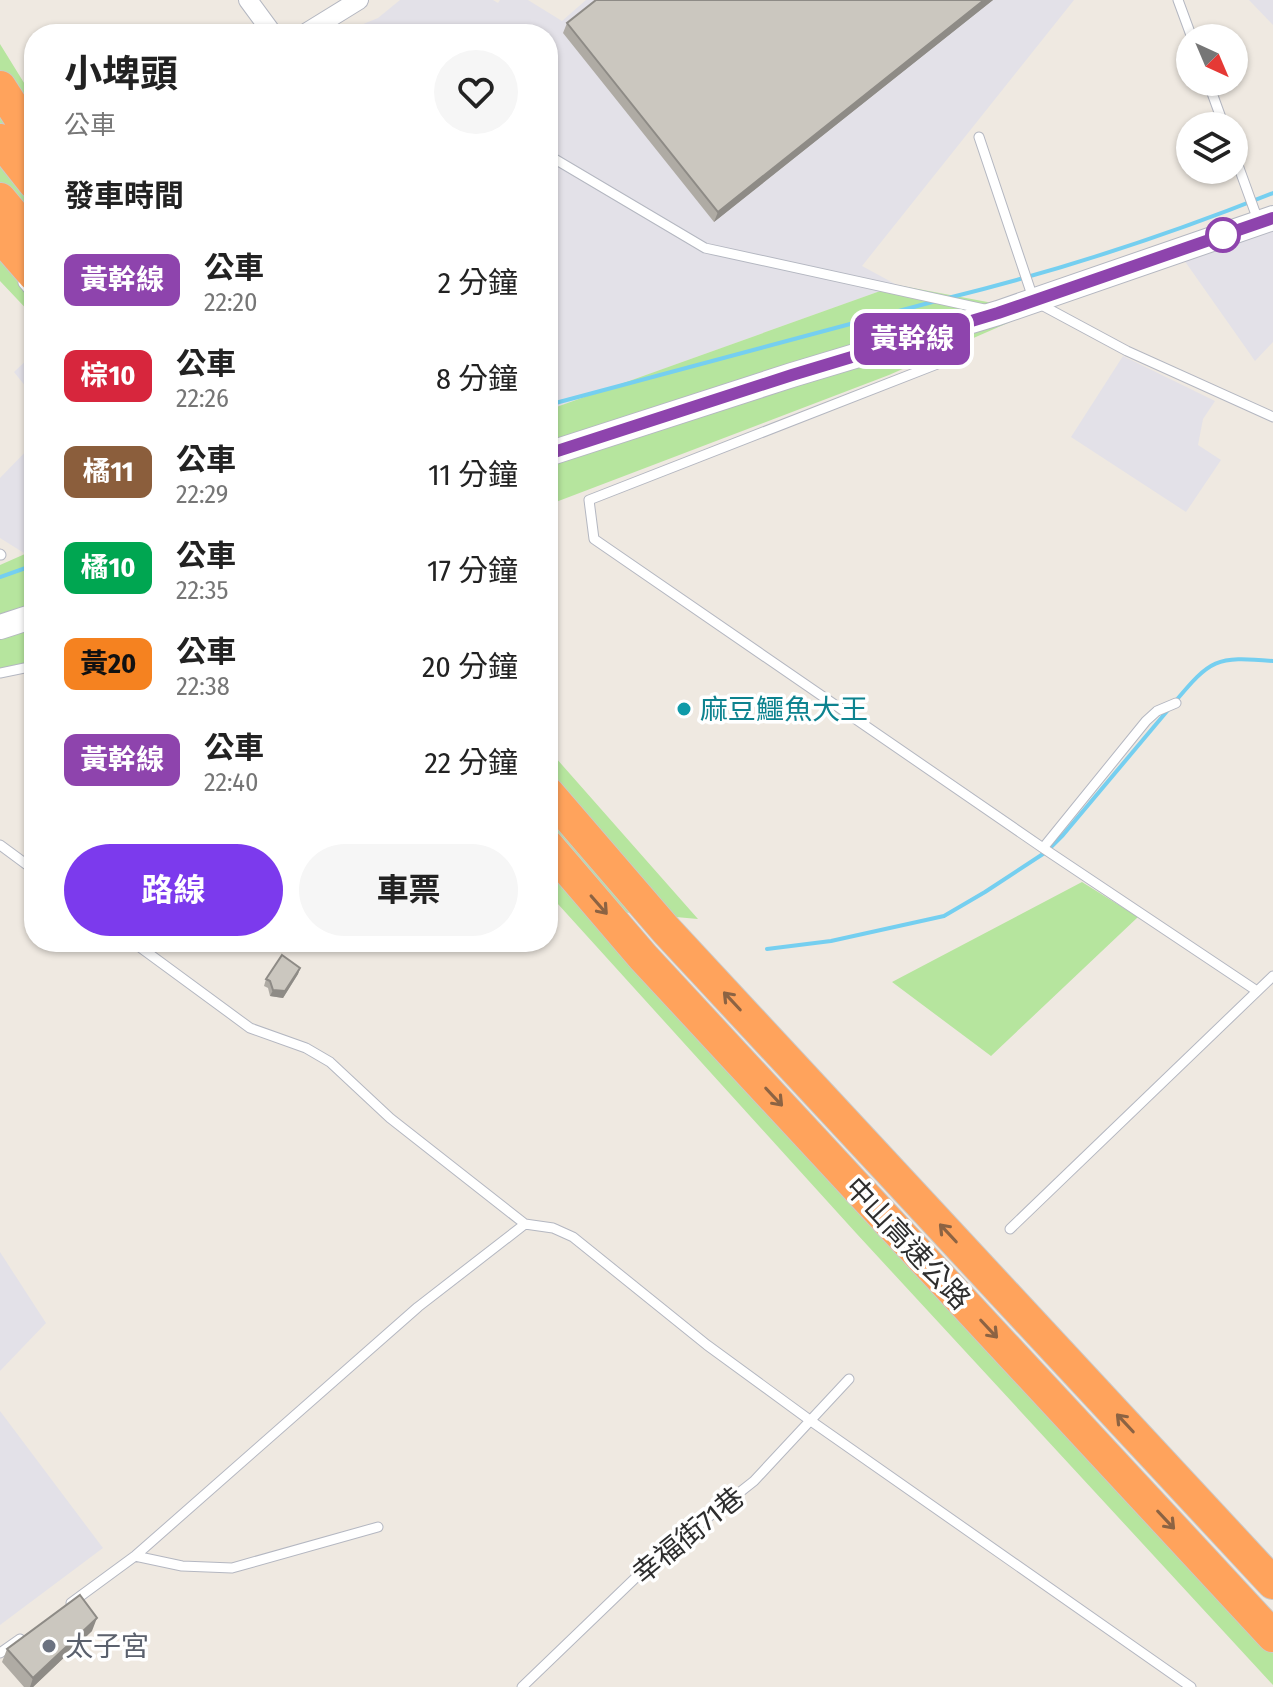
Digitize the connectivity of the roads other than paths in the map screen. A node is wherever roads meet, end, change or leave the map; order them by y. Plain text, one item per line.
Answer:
1 (248, 0) edge
2 (359, 0) edge
3 (1178, 0) edge
4 (326, 23) edge
5 (266, 24) edge
6 (1187, 24) edge
7 (0, 87) edge
8 (24, 124) edge
9 (979, 137) dead end
10 (0, 140) edge
11 (558, 161) edge
12 (24, 170) edge
13 (1245, 184) edge
14 (0, 199) edge
15 (1262, 216) edge
16 (24, 228) edge
17 (0, 236) edge
18 (24, 273) edge
19 (1034, 301) junction
20 (998, 313) junction
21 (932, 334) junction
22 (1273, 417) edge
23 (558, 451) edge
24 (24, 619) edge
25 (0, 627) edge
26 (24, 668) edge
27 (0, 673) edge
28 (1176, 703) dead end
29 (558, 805) edge
30 (0, 845) edge
31 (1043, 848) junction
32 (10, 852) junction
33 (558, 858) edge
34 (0, 861) edge
35 (24, 862) edge
36 (147, 952) edge
37 (1273, 976) edge
38 (1257, 991) junction
39 (525, 1224) junction
40 (1010, 1229) dead end
41 (849, 1379) dead end
42 (811, 1421) junction
43 (378, 1527) dead end
44 (135, 1556) junction
45 (1273, 1583) edge
46 (60, 1611) edge
47 (24, 1636) edge
48 (1273, 1636) edge
49 (0, 1653) edge
50 (522, 1687) edge
51 (1191, 1687) edge

1 - 5 street
2 - 4 street
3 - 6 lane
7 - 8 highway
9 - 19 lane
10 - 12 highway
11 - 20 lane
13 - 15 lane
14 - 16 highway
15 - 19 main road
17 - 18 highway
19 - 20 main road
19 - 22 lane
20 - 21 main road
21 - 23 main road
21 - 31 lane
24 - 25 main road
26 - 27 lane
28 - 31 lane
45 -> 29 highway, 中山高速公路
30 - 32 lane
31 - 38 lane
32 - 34 lane
32 - 35 lane
33 -> 48 highway, 中山高速公路
36 - 39 lane
37 - 38 lane
38 - 40 lane
39 - 42 lane
39 - 44 lane
41 - 42 lane, 幸福街71巷
42 - 50 lane, 幸福街71巷
42 - 51 lane
43 - 44 lane
44 - 46 lane
47 - 49 lane

